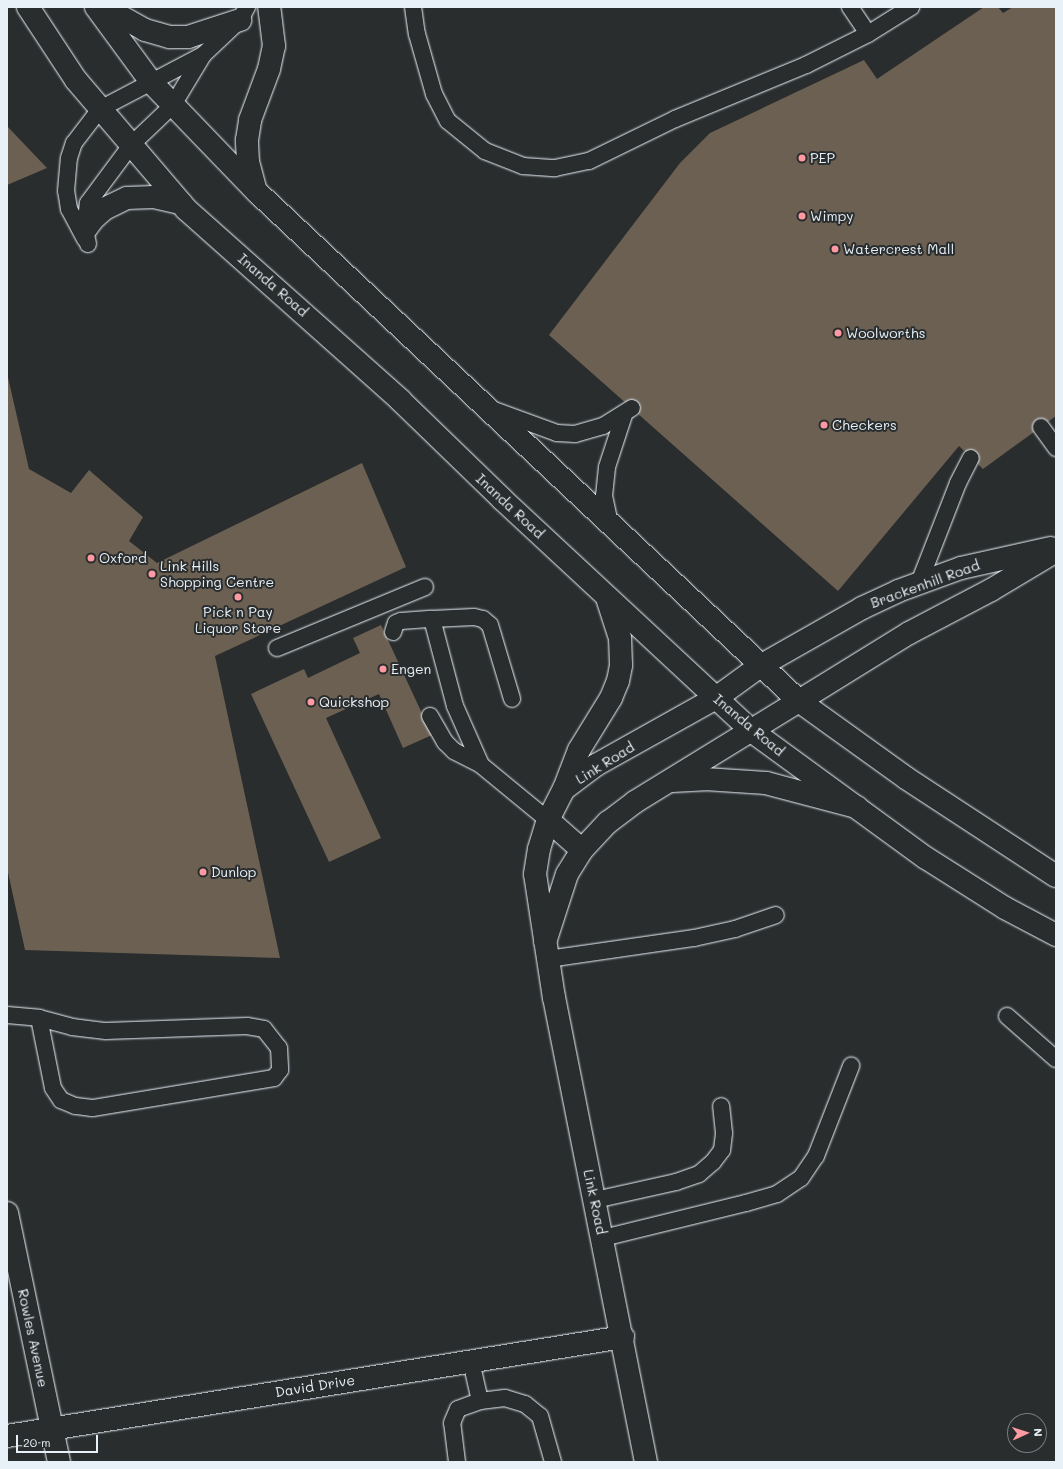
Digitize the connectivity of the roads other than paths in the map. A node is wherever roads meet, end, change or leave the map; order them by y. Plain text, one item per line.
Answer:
1 (28, 7) edge
2 (96, 7) edge
3 (104, 7) edge
4 (269, 7) edge
5 (413, 7) edge
6 (850, 7) edge
7 (912, 7) edge
8 (243, 13) edge
9 (868, 34) junction
10 (203, 55) junction
11 (151, 82) junction
12 (173, 104) junction
13 (100, 109) junction
14 (132, 145) junction
15 (257, 192) junction
16 (181, 203) junction
17 (85, 230) junction
18 (485, 406) junction
19 (1041, 427) dead end
20 (1056, 448) edge
21 (971, 458) dead end
22 (610, 524) junction
23 (1056, 547) edge
24 (1056, 551) edge
25 (919, 584) junction
26 (426, 587) dead end
27 (607, 597) junction
28 (432, 619) junction
29 (393, 632) dead end
30 (277, 648) dead end
31 (760, 666) junction
32 (716, 698) junction
33 (512, 699) dead end
34 (799, 701) junction
35 (430, 716) dead end
36 (753, 732) junction
37 (481, 765) junction
38 (667, 782) junction
39 (564, 789) junction
40 (857, 808) junction
41 (548, 820) junction
42 (582, 850) junction
43 (1056, 876) edge
44 (776, 915) dead end
45 (1056, 935) edge
46 (546, 950) junction
47 (7, 1015) edge
48 (1007, 1016) dead end
49 (39, 1018) junction
50 (1056, 1059) edge
51 (851, 1066) dead end
52 (721, 1106) dead end
53 (595, 1200) junction
54 (7, 1213) edge
55 (603, 1238) junction
56 (622, 1337) junction
57 (471, 1361) junction
58 (480, 1401) junction
59 (52, 1429) junction
60 (7, 1436) edge
61 (59, 1462) edge
62 (457, 1462) edge
63 (553, 1462) edge
64 (646, 1462) edge

1 - 13 main road, Inanda Road
2 - 11 main road
3 - 8 main road
4 - 15 main road
5 - 9 lane
6 - 9 lane
7 - 9 lane
8 - 10 lane
10 - 11 lane
10 - 12 lane
11 - 12 main road
11 - 13 lane
12 - 14 lane
12 - 15 main road
13 - 14 main road, Inanda Road
13 - 17 lane
14 - 16 main road, Inanda Road
14 - 17 lane
15 - 18 main road
16 - 17 main road
16 - 27 main road, Inanda Road
18 - 22 main road
18 - 22 lane
19 - 20 lane
21 - 25 lane
22 - 31 main road
23 - 25 main road, Brackenhill Road
24 - 34 main road, Brackenhill Road
25 - 31 main road, Brackenhill Road
26 - 30 lane
27 - 32 main road, Inanda Road
27 - 39 main road
28 - 29 lane
28 - 33 lane
28 - 37 lane
31 - 32 main road, Link Road
31 - 34 main road
32 - 36 main road, Inanda Road
32 - 39 main road, Link Road
34 - 36 main road, Link Road
34 - 43 main road
35 - 37 lane
36 - 38 main road, Link Road
36 - 40 main road, Inanda Road
37 - 41 lane
38 - 40 main road
38 - 42 main road, Link Road
39 - 41 main road, Link Road
40 - 45 main road, Inanda Road
41 - 42 main road
41 - 46 main road, Link Road
42 - 46 main road, Link Road
44 - 46 lane
46 - 53 main road, Link Road
47 - 49 lane
48 - 50 lane
49 - 49 lane
51 - 55 lane
52 - 53 lane
53 - 55 main road, Link Road
54 - 59 main road, Rowles Avenue
55 - 56 main road, Link Road
56 - 57 main road, David Drive
56 - 64 main road, Link Road
57 - 58 lane
57 - 59 main road, David Drive
58 - 62 lane
58 - 63 lane
59 - 60 main road, David Drive
59 - 61 main road, Rowles Avenue

